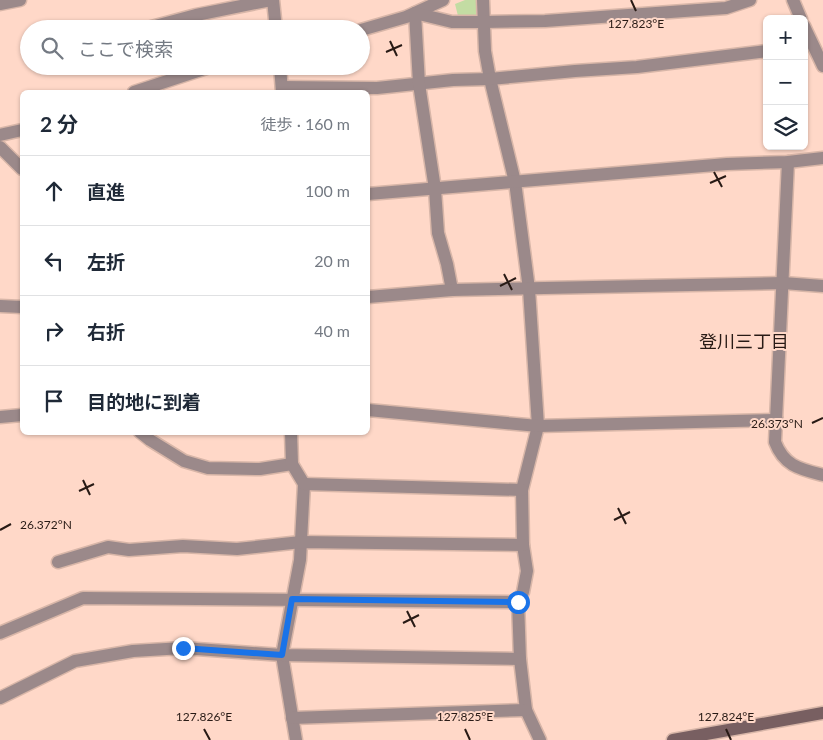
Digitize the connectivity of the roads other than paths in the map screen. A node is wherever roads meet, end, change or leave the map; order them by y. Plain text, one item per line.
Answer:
1 (20, 0) edge
2 (272, 0) edge
3 (443, 0) edge
4 (483, 0) edge
5 (750, 0) edge
6 (794, 0) edge
7 (0, 4) edge
8 (415, 13) junction
9 (800, 15) edge
10 (177, 20) edge
11 (275, 20) edge
12 (484, 22) junction
13 (370, 28) edge
14 (808, 43) edge
15 (763, 51) edge
16 (823, 66) edge
17 (186, 75) edge
18 (281, 75) edge
19 (490, 79) junction
20 (419, 84) junction
21 (140, 90) edge
22 (282, 90) edge
23 (20, 130) edge
24 (0, 135) edge
25 (0, 147) edge
26 (823, 158) edge
27 (788, 162) junction
28 (20, 167) edge
29 (515, 182) junction
30 (435, 189) junction
31 (370, 194) edge
32 (783, 283) junction
33 (823, 286) edge
34 (529, 289) junction
35 (452, 290) junction
36 (370, 297) edge
37 (0, 306) edge
38 (20, 307) edge
39 (370, 410) edge
40 (20, 415) edge
41 (0, 418) edge
42 (776, 420) junction
43 (538, 426) junction
44 (144, 435) edge
45 (291, 435) edge
46 (292, 464) junction
47 (823, 475) edge
48 (304, 484) junction
49 (522, 490) junction
50 (301, 542) junction
51 (523, 546) junction
52 (58, 562) dead end
53 (292, 599) junction
54 (518, 602) junction
55 (0, 634) edge
56 (282, 655) junction
57 (520, 659) junction
58 (0, 698) edge
59 (526, 710) junction
60 (823, 713) edge
61 (292, 718) junction
62 (296, 740) edge
63 (540, 740) edge
64 (673, 740) edge

1 - 7 street
2 - 10 street
2 - 11 street
3 - 8 street
4 - 12 street
5 - 12 street
6 - 9 street
8 - 12 street
8 - 13 street
8 - 20 street
12 - 19 street
14 - 16 street
15 - 19 street
17 - 21 street
18 - 22 street
19 - 20 street
19 - 29 street
20 - 22 street
20 - 30 street
23 - 24 street
25 - 28 street
26 - 27 street
27 - 29 street
27 - 32 street
29 - 30 street
29 - 34 street
30 - 31 street
30 - 35 street
32 - 33 street
32 - 34 street
32 - 42 street
34 - 35 street
34 - 43 street
35 - 36 street
37 - 38 street
39 - 43 street
40 - 41 street
42 - 43 street
42 - 47 street
43 - 49 street
44 - 46 street
45 - 46 street
46 - 48 street
48 - 49 street
48 - 50 street
49 - 51 street
50 - 51 street
50 - 52 street
50 - 53 street
51 - 54 street
53 - 54 street
53 - 55 street
53 - 56 street
54 - 57 street
56 - 57 street
56 - 58 street
56 - 61 street
57 - 59 street
59 - 61 street
59 - 63 street
60 - 64 main road
61 - 62 street

